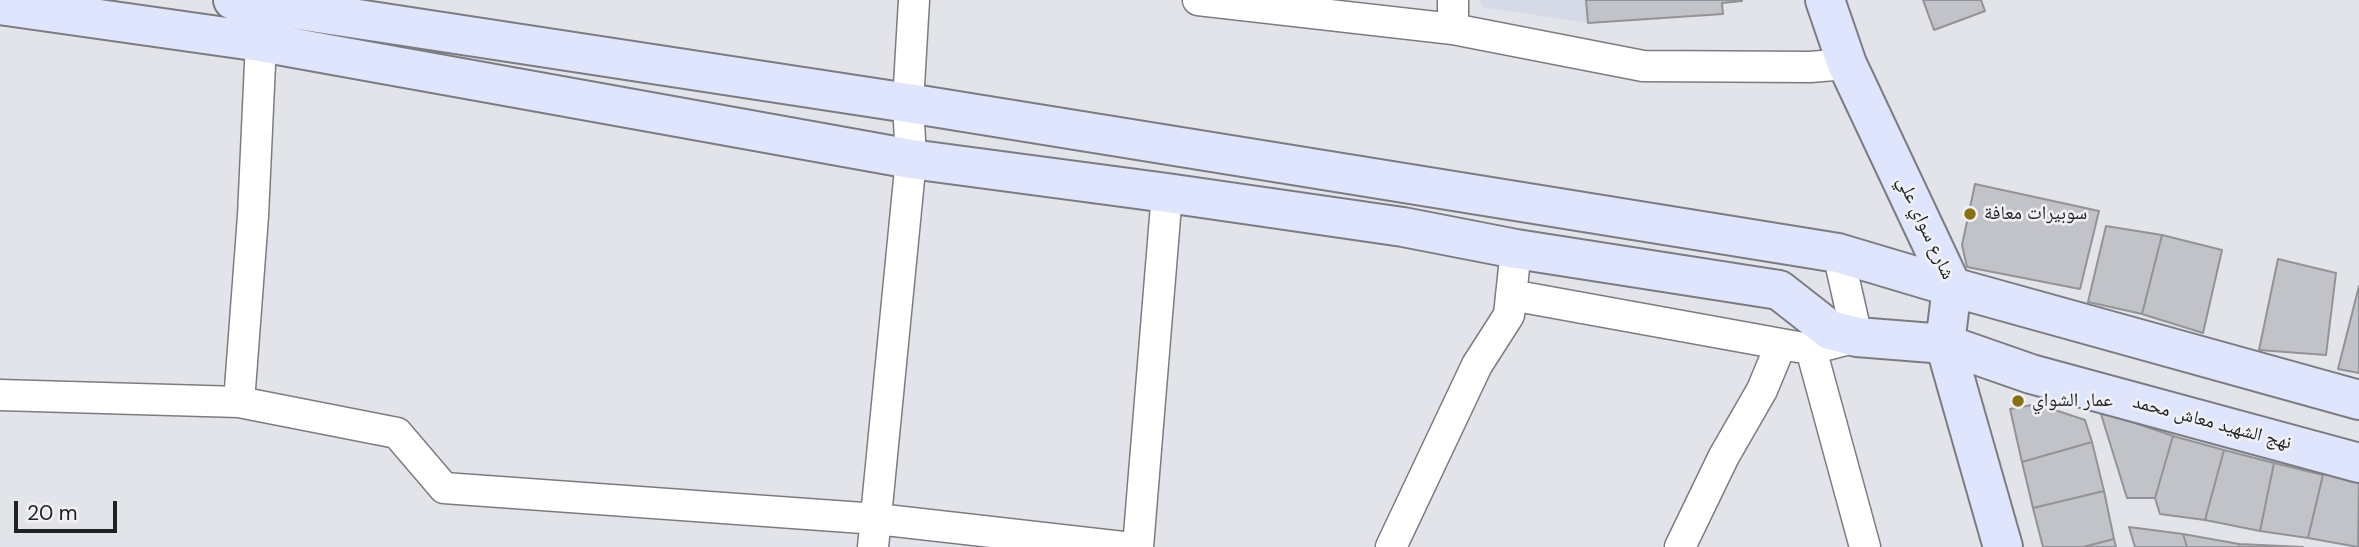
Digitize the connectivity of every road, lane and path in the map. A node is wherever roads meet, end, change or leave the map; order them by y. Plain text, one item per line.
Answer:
1 (233, 0) edge
2 (914, 0) edge
3 (1198, 0) edge
4 (1825, 0) edge
5 (0, 5) edge
6 (1453, 14) edge
7 (261, 42) junction
8 (1847, 64) junction
9 (908, 103) junction
10 (911, 159) junction
11 (1167, 193) junction
12 (1516, 248) junction
13 (1838, 253) junction
14 (1952, 287) junction
15 (1511, 295) junction
16 (1857, 337) junction
17 (1781, 344) junction
18 (1945, 344) junction
19 (1811, 349) junction
20 (0, 395) edge
21 (2359, 400) edge
22 (239, 402) junction
23 (2359, 463) edge
24 (875, 533) edge
25 (1123, 547) edge
26 (1138, 547) edge
27 (1391, 547) edge
28 (1680, 547) edge
29 (1865, 547) edge
30 (2003, 547) edge

1 - 9 main road
2 - 9 street
3 - 6 street
4 - 8 main road, شارع سواي علي
5 - 7 main road, نهج الشهيد معاش محمد
6 - 8 street
7 - 10 main road, نهج الشهيد معاش محمد
7 - 22 street
8 - 14 main road, شارع سواي علي
9 - 10 street
9 - 13 main road
10 - 11 main road, نهج الشهيد معاش محمد
10 - 24 street
11 - 12 main road, نهج الشهيد معاش محمد
11 - 26 street
12 - 15 street
12 - 16 main road, نهج الشهيد معاش محمد
13 - 14 main road
13 - 16 street
14 - 18 main road, شارع سواي علي
14 - 21 main road
15 - 17 street
15 - 27 street
16 - 18 main road, نهج الشهيد معاش محمد
16 - 19 street
17 - 19 street
17 - 28 street
18 - 23 main road, نهج الشهيد معاش محمد
18 - 30 main road, شارع سواي علي
19 - 29 street
20 - 22 street
22 - 24 street
24 - 25 street

